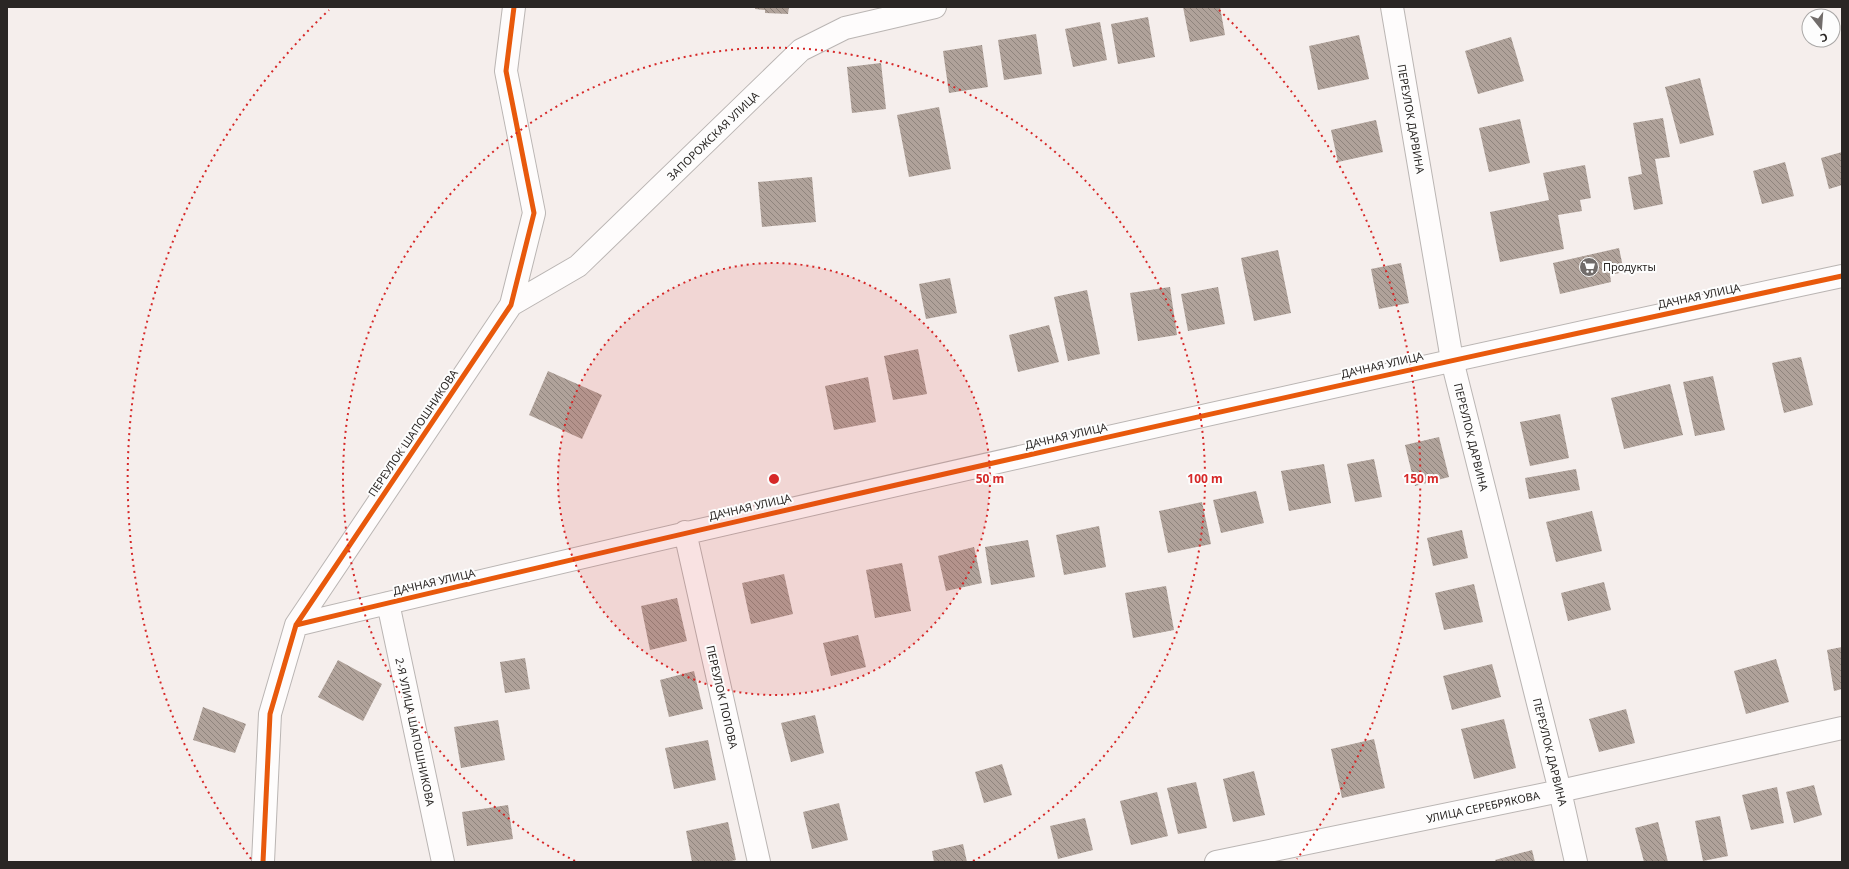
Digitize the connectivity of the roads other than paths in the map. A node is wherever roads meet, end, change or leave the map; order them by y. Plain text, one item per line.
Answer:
1 (514, 7) edge
2 (935, 7) edge
3 (1392, 7) edge
4 (1842, 276) edge
5 (511, 305) junction
6 (1452, 360) junction
7 (685, 532) junction
8 (388, 603) junction
9 (296, 625) junction
10 (1842, 728) edge
11 (1560, 791) junction
12 (262, 862) edge
13 (443, 862) edge
14 (759, 862) edge
15 (1216, 862) edge
16 (1576, 862) edge

1 - 5 street, ПЕРЕУЛОК ШАПОШНИКОВА
2 - 5 street, ЗАПОРОЖСКАЯ УЛИЦА
3 - 6 street, ПЕРЕУЛОК ДАРВИНА
4 - 6 street, ДАЧНАЯ УЛИЦА
5 - 9 street, ПЕРЕУЛОК ШАПОШНИКОВА
6 - 7 street, ДАЧНАЯ УЛИЦА
6 - 11 street, ПЕРЕУЛОК ДАРВИНА
7 - 8 street, ДАЧНАЯ УЛИЦА
7 - 14 street, ПЕРЕУЛОК ПОПОВА
8 - 9 street, ДАЧНАЯ УЛИЦА
8 - 13 street, 2-Я УЛИЦА ШАПОШНИКОВА
9 - 12 street, ПЕРЕУЛОК ШАПОШНИКОВА
10 - 11 street, УЛИЦА СЕРЕБРЯКОВА
11 - 15 street, УЛИЦА СЕРЕБРЯКОВА
11 - 16 street, ПЕРЕУЛОК ДАРВИНА

